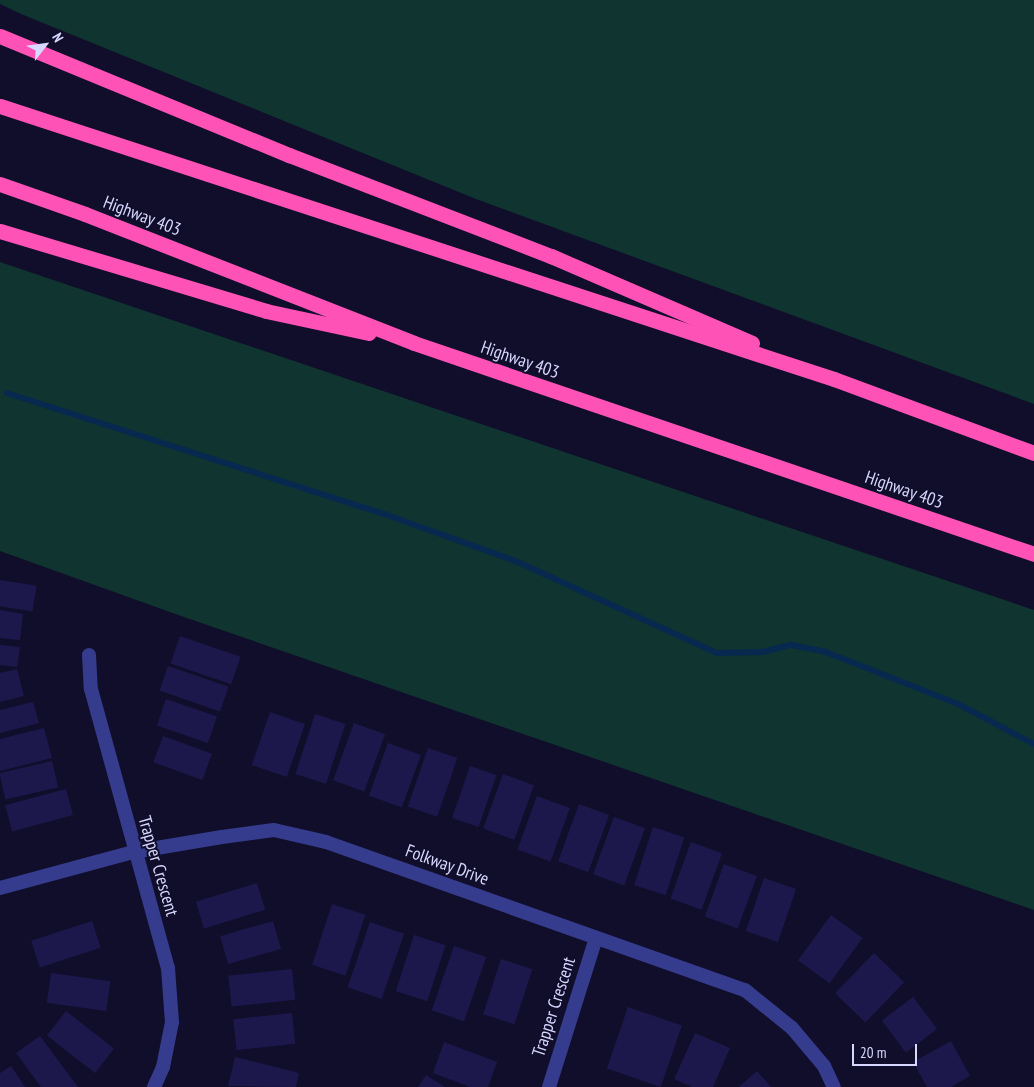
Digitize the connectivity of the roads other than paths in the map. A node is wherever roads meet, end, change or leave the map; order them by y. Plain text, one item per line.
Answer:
1 (0, 36) edge
2 (0, 106) edge
3 (0, 184) edge
4 (0, 231) edge
5 (414, 343) junction
6 (834, 379) junction
7 (1034, 453) edge
8 (1034, 554) edge
9 (89, 654) dead end
10 (133, 852) junction
11 (0, 888) edge
12 (596, 938) junction
13 (154, 1087) edge
14 (549, 1087) edge
15 (834, 1087) edge

1 - 6 highway
2 - 6 highway
3 - 5 highway, Highway 403
4 - 5 highway
5 - 8 highway, Highway 403
6 - 7 highway
9 - 10 street, Trapper Crescent
10 - 11 street, Folkway Drive
10 - 12 street, Folkway Drive
10 - 13 street, Trapper Crescent
12 - 14 street, Trapper Crescent
12 - 15 street, Folkway Drive

